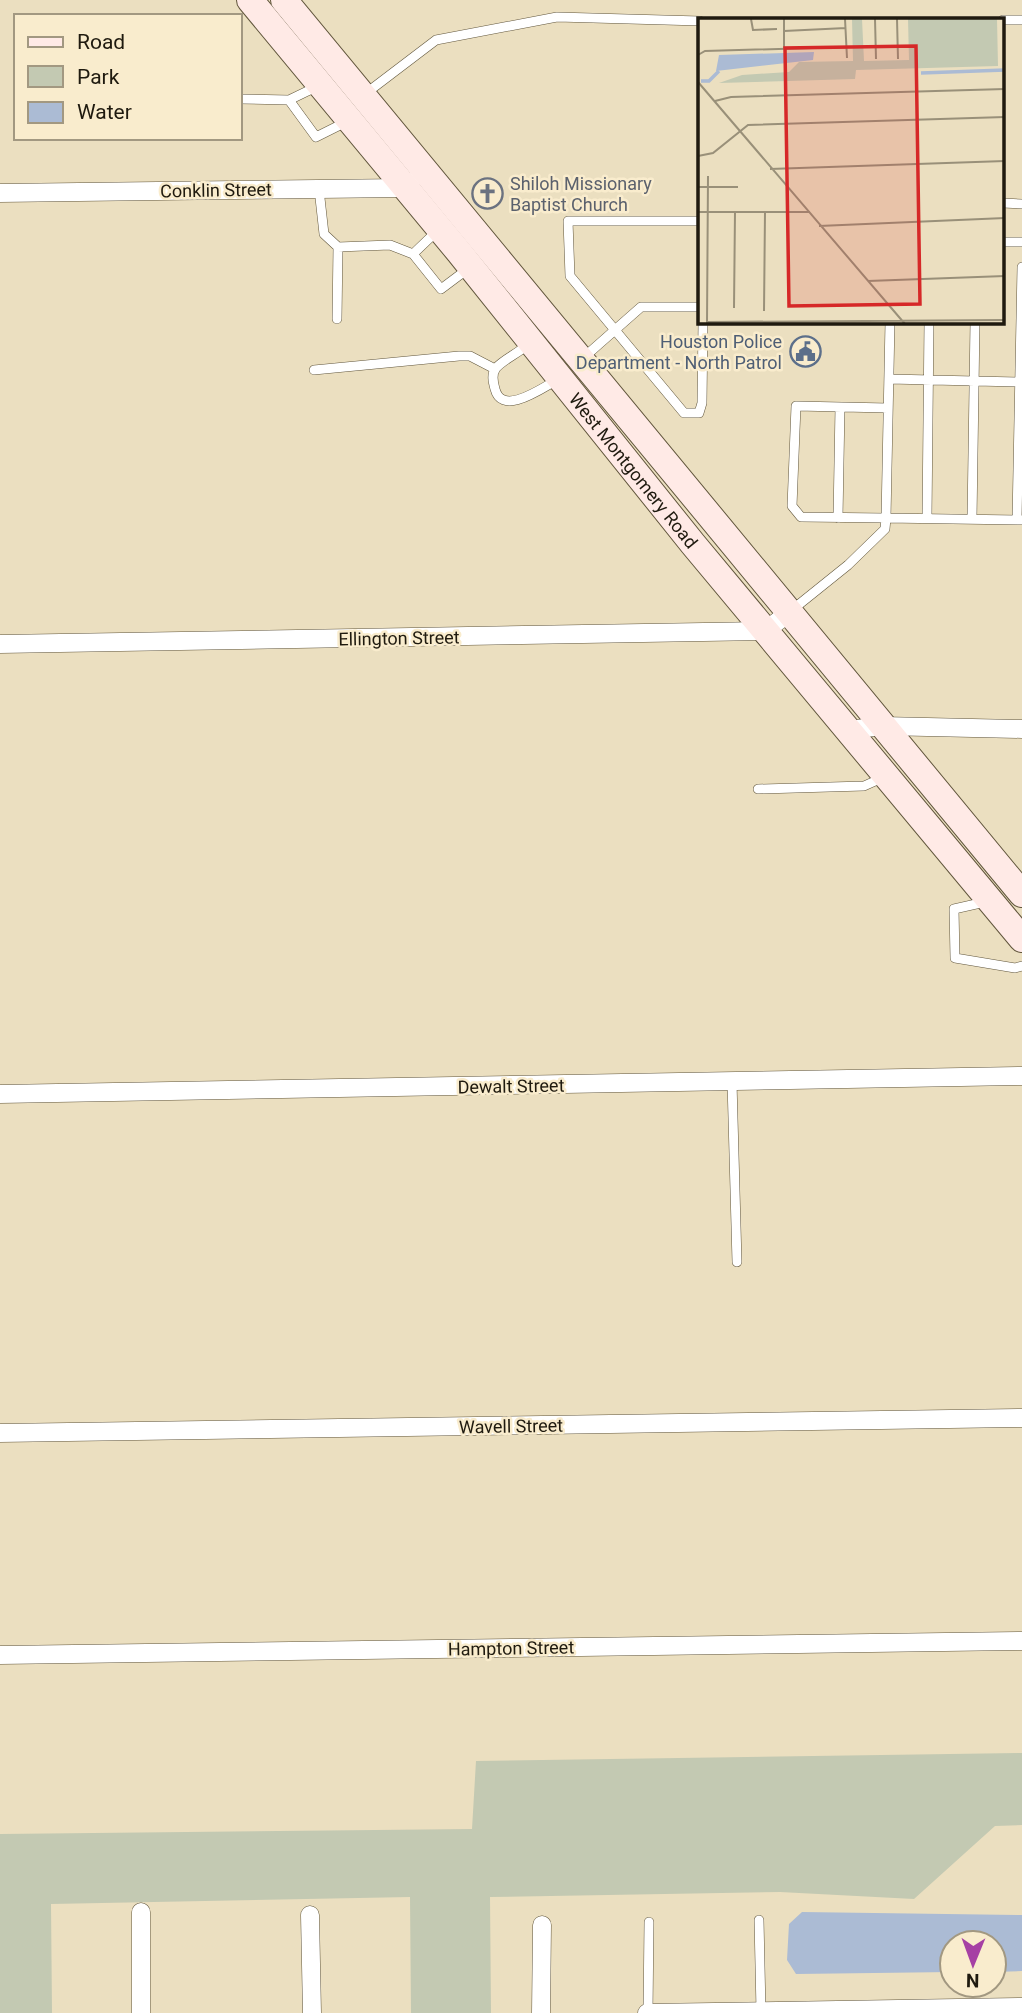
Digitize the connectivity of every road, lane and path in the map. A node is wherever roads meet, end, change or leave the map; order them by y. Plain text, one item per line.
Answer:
1 (250, 0) edge
2 (284, 0) edge
3 (1004, 20) edge
4 (1022, 20) edge
5 (698, 21) edge
6 (320, 85) junction
7 (363, 96) junction
8 (242, 99) edge
9 (289, 100) junction
10 (346, 116) junction
11 (427, 172) junction
12 (403, 188) junction
13 (320, 189) junction
14 (0, 193) edge
15 (1004, 203) edge
16 (1022, 204) edge
17 (698, 221) edge
18 (439, 230) junction
19 (1004, 242) edge
20 (1022, 242) edge
21 (338, 247) junction
22 (414, 254) junction
23 (470, 267) junction
24 (1022, 267) edge
25 (698, 307) edge
26 (337, 319) dead end
27 (704, 324) edge
28 (890, 324) edge
29 (929, 324) edge
30 (975, 324) edge
31 (617, 327) junction
32 (530, 343) junction
33 (581, 360) junction
34 (495, 369) junction
35 (314, 370) dead end
36 (558, 379) junction
37 (889, 379) junction
38 (929, 380) junction
39 (975, 381) junction
40 (1021, 382) edge
41 (840, 407) junction
42 (888, 408) junction
43 (838, 517) junction
44 (886, 518) junction
45 (927, 518) junction
46 (972, 519) junction
47 (1020, 520) edge
48 (791, 611) junction
49 (765, 631) junction
50 (0, 644) edge
51 (882, 726) junction
52 (1022, 729) edge
53 (849, 730) junction
54 (887, 776) junction
55 (758, 789) dead end
56 (1022, 894) edge
57 (990, 901) junction
58 (1022, 939) edge
59 (1022, 966) edge
60 (1022, 1076) edge
61 (732, 1082) junction
62 (0, 1094) edge
63 (737, 1262) dead end
64 (1022, 1419) edge
65 (0, 1433) edge
66 (1022, 1641) edge
67 (0, 1655) edge
68 (141, 1912) dead end
69 (310, 1915) dead end
70 (760, 1920) dead end
71 (649, 1922) dead end
72 (542, 1924) dead end
73 (1022, 2007) edge
74 (761, 2011) edge
75 (141, 2013) edge
76 (312, 2013) edge
77 (541, 2013) edge
78 (647, 2013) edge

1 - 6 main road, West Montgomery Road
2 - 7 main road, West Montgomery Road
3 - 4 lane
5 - 7 lane
6 - 9 lane
6 - 10 main road, West Montgomery Road
7 - 10 main road
7 - 11 main road, West Montgomery Road
8 - 9 lane
9 - 10 lane
10 - 12 main road, West Montgomery Road
11 - 12 street
11 - 33 main road, West Montgomery Road
12 - 13 street, Conklin Street
12 - 18 main road, West Montgomery Road
13 - 14 street, Conklin Street
13 - 21 lane
15 - 16 lane
17 - 31 lane
18 - 22 lane
18 - 23 main road, West Montgomery Road
19 - 20 lane
21 - 22 lane
21 - 26 lane
22 - 23 lane
23 - 32 main road, West Montgomery Road
24 - 40 lane
25 - 31 lane
27 - 31 lane
28 - 37 lane
29 - 38 lane
30 - 39 lane
31 - 33 lane
32 - 34 lane
32 - 36 main road, West Montgomery Road
33 - 36 main road
33 - 48 main road, West Montgomery Road
34 - 35 lane
34 - 36 lane
36 - 49 main road, West Montgomery Road
37 - 38 lane
37 - 42 lane
38 - 39 lane
38 - 45 lane
39 - 40 lane
39 - 46 lane
40 - 47 lane
41 - 42 lane
41 - 43 lane
41 - 43 lane
42 - 44 lane
43 - 44 lane
44 - 45 lane
44 - 48 lane
45 - 46 lane
46 - 47 lane
48 - 49 street
48 - 51 main road, West Montgomery Road
49 - 50 street, Ellington Street
49 - 53 main road, West Montgomery Road
51 - 52 street
51 - 53 street
51 - 56 main road, West Montgomery Road
53 - 54 main road, West Montgomery Road
54 - 55 lane
54 - 57 main road, West Montgomery Road
57 - 58 main road, West Montgomery Road
57 - 59 lane
60 - 61 street, Dewalt Street
61 - 62 street, Dewalt Street
61 - 63 lane
64 - 65 street, Wavell Street
66 - 67 street, Hampton Street
68 - 75 street
69 - 76 street
70 - 74 lane
71 - 78 lane
72 - 77 street
73 - 74 street
74 - 78 street

